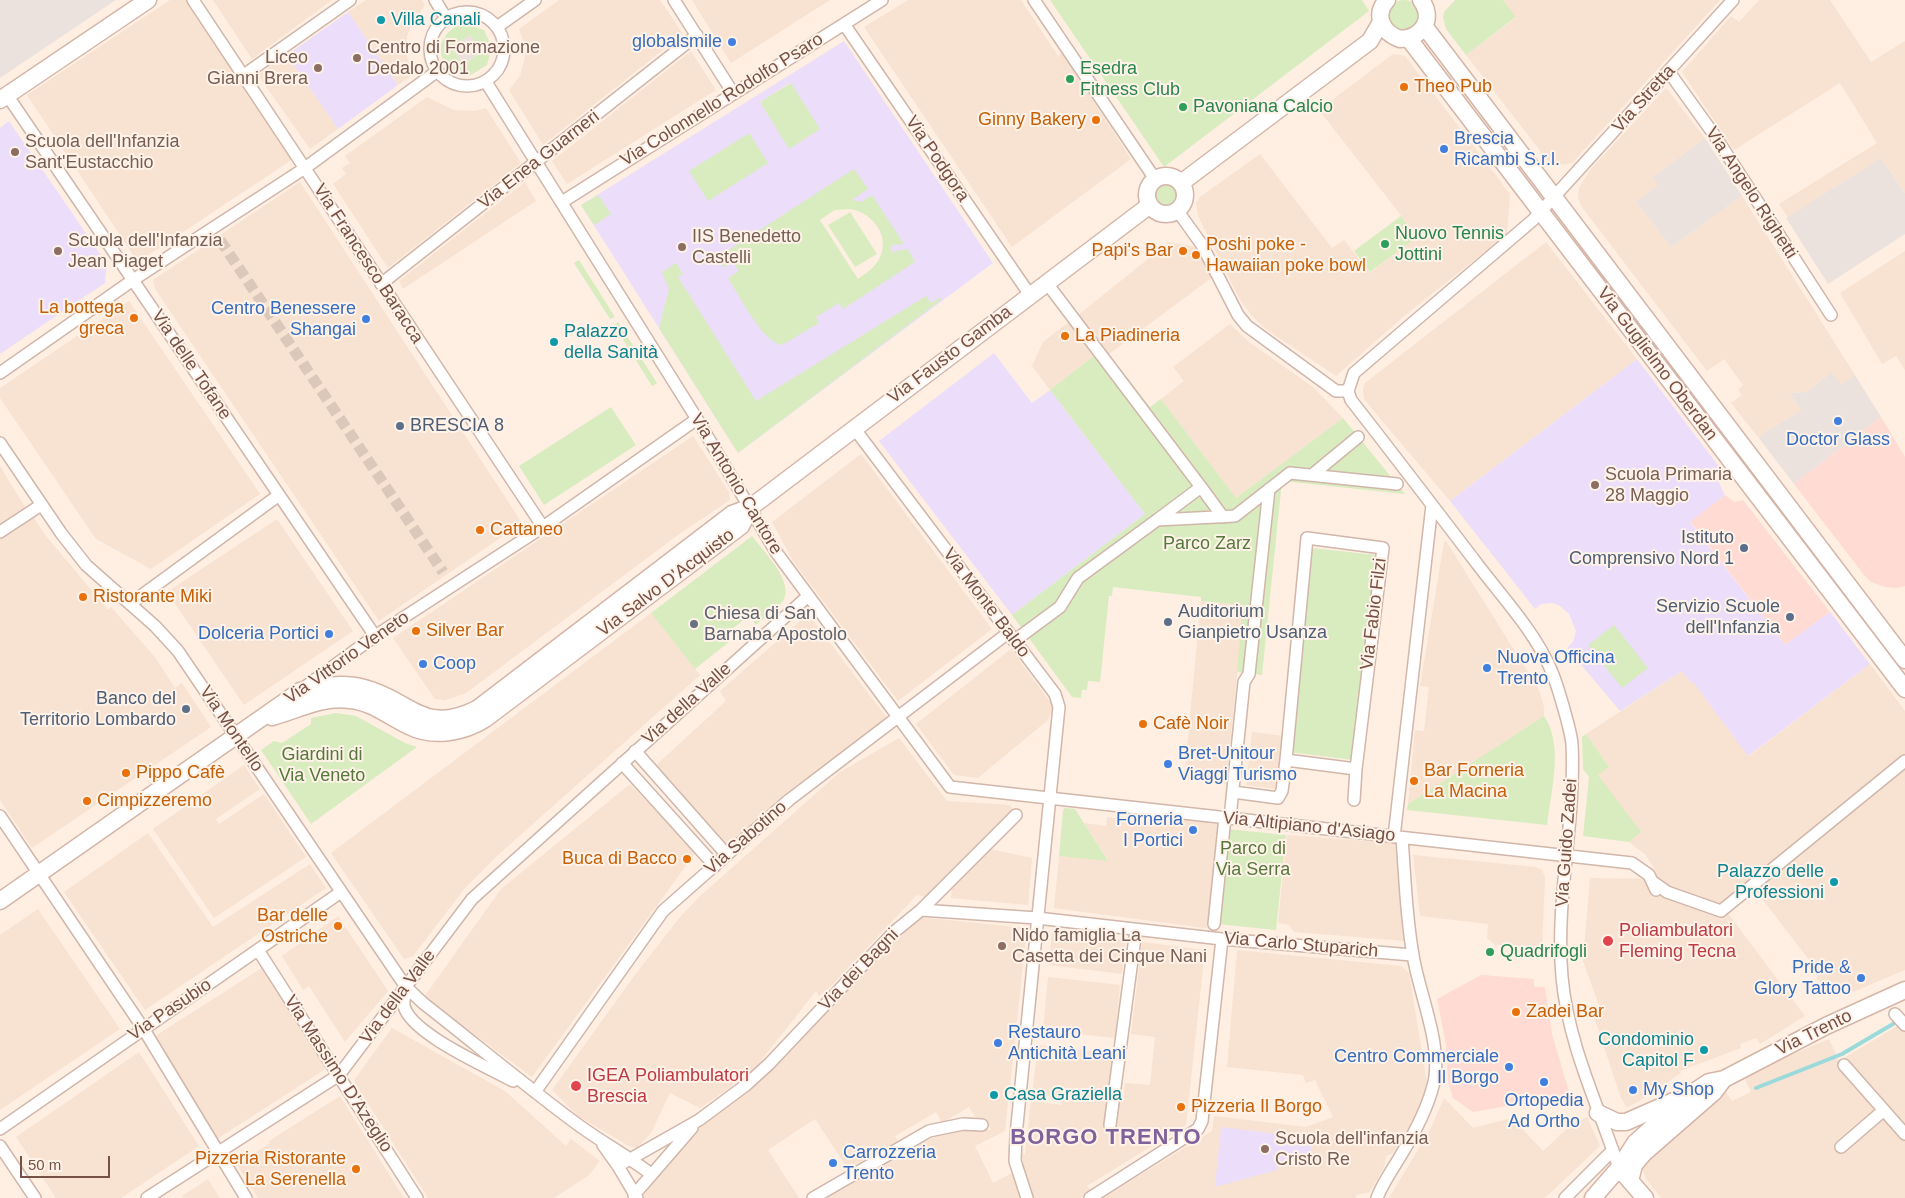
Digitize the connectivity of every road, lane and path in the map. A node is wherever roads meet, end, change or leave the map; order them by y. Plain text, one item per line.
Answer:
1 (148, 0) edge
2 (194, 0) edge
3 (350, 0) edge
4 (434, 0) edge
5 (535, 0) edge
6 (674, 0) edge
7 (882, 0) edge
8 (1034, 0) edge
9 (1733, 0) edge
10 (1383, 1) edge
11 (1427, 3) edge
12 (446, 18) junction
13 (1381, 22) junction
14 (844, 24) junction
15 (497, 27) junction
16 (1425, 27) junction
17 (697, 35) junction
18 (1392, 36) junction
19 (1409, 39) junction
20 (1370, 41) junction
21 (436, 72) junction
22 (1669, 72) junction
23 (244, 75) junction
24 (486, 82) junction
25 (734, 93) junction
26 (4, 98) edge
27 (537, 162) junction
28 (305, 168) junction
29 (1155, 179) junction
30 (1181, 183) junction
31 (1554, 197) junction
32 (562, 202) junction
33 (1150, 205) junction
34 (1177, 210) junction
35 (1541, 212) junction
36 (134, 280) junction
37 (1046, 282) junction
38 (381, 284) junction
39 (1030, 295) junction
40 (1831, 315) dead end
41 (0, 373) edge
42 (1348, 391) junction
43 (697, 419) junction
44 (854, 428) junction
45 (1358, 437) dead end
46 (0, 443) edge
47 (1312, 475) junction
48 (1397, 484) dead end
49 (1201, 487) junction
50 (1269, 489) junction
51 (279, 495) junction
52 (41, 505) junction
53 (751, 507) junction
54 (1434, 508) junction
55 (1223, 517) junction
56 (1158, 520) junction
57 (542, 527) junction
58 (0, 532) edge
59 (807, 597) junction
60 (130, 604) junction
61 (376, 636) junction
62 (1011, 637) junction
63 (1905, 660) edge
64 (1905, 688) edge
65 (300, 691) junction
66 (898, 718) junction
67 (260, 720) junction
68 (237, 736) junction
69 (634, 751) junction
70 (1286, 760) junction
71 (1905, 761) edge
72 (622, 763) junction
73 (1356, 769) junction
74 (1233, 792) junction
75 (1051, 798) junction
76 (1354, 800) dead end
77 (1016, 815) dead end
78 (0, 816) edge
79 (1228, 818) junction
80 (1398, 837) junction
81 (727, 855) junction
82 (1567, 856) junction
83 (715, 866) junction
84 (40, 875) junction
85 (341, 892) junction
86 (0, 901) edge
87 (921, 910) junction
88 (1037, 918) junction
89 (1214, 924) dead end
90 (1136, 930) junction
91 (1222, 939) junction
92 (258, 950) junction
93 (1412, 955) junction
94 (406, 987) junction
95 (1905, 990) edge
96 (1895, 1014) dead end
97 (1905, 1024) edge
98 (143, 1028) junction
99 (1844, 1065) dead end
100 (339, 1075) junction
101 (1724, 1079) junction
102 (535, 1092) junction
103 (1692, 1093) junction
104 (1884, 1110) junction
105 (1598, 1113) junction
106 (699, 1120) junction
107 (982, 1125) dead end
108 (1110, 1125) dead end
109 (0, 1129) edge
110 (1905, 1134) edge
111 (600, 1141) junction
112 (0, 1146) edge
113 (1841, 1147) dead end
114 (1613, 1150) junction
115 (218, 1153) junction
116 (630, 1158) junction
117 (618, 1166) junction
118 (1619, 1168) junction
119 (651, 1174) junction
120 (1630, 1181) junction
121 (833, 1193) edge
122 (636, 1196) edge
123 (35, 1198) edge
124 (147, 1198) edge
125 (246, 1198) edge
126 (417, 1198) edge
127 (813, 1198) edge
128 (1027, 1198) edge
129 (1090, 1198) edge
130 (1377, 1198) edge
131 (1565, 1198) edge
132 (1593, 1198) edge
133 (1645, 1198) edge

1 - 26 street
2 - 23 street, Via Francesco Baracca
3 - 23 street
4 - 12 street
5 - 15 street
6 - 17 street
7 - 14 street, Via Colonnello Rodolfo Psaro
8 - 29 street
9 - 22 street, Via Stretta
10 - 13 street
11 - 16 street
12 - 15 street
12 - 21 street
13 - 18 street
13 - 20 street
14 - 25 street, Via Colonnello Rodolfo Psaro
14 - 39 street, Via Podgora
15 - 24 street
16 - 19 street
16 - 31 street, Via Guglielmo Oberdan
17 - 25 street
17 - 27 street, Via Enea Guarneri
18 - 19 street
18 - 20 street
19 - 35 street, Via Guglielmo Oberdan
20 - 30 street
21 - 24 street
21 - 28 street
22 - 31 street, Via Stretta
22 - 40 street, Via Angelo Righetti
23 - 28 street, Via Francesco Baracca
24 - 27 street, Via Antonio Cantore
25 - 32 street, Via Colonnello Rodolfo Psaro
26 - 36 street, Via delle Tofane
27 - 32 street, Via Antonio Cantore
27 - 38 street, Via Enea Guarneri
28 - 36 street
28 - 38 street, Via Francesco Baracca
29 - 30 street
29 - 33 street
30 - 34 street
31 - 35 street
31 - 63 street, Via Guglielmo Oberdan
32 - 43 street, Via Antonio Cantore
33 - 34 street
33 - 37 street, Via Fausto Gamba
34 - 42 street
35 - 42 street
35 - 64 street, Via Guglielmo Oberdan
36 - 41 street
36 - 51 street, Via delle Tofane
37 - 39 street, Via Fausto Gamba
37 - 49 street
38 - 57 street, Via Francesco Baracca
39 - 44 street, Via Fausto Gamba
42 - 54 street
43 - 53 street, Via Antonio Cantore
43 - 57 street, Via Vittorio Veneto
44 - 53 street, Via Fausto Gamba
44 - 62 street, Via Monte Baldo
45 - 47 street
46 - 52 street, Via Montello
47 - 48 street
47 - 50 street
49 - 55 street
49 - 56 street, Via Sabotino
50 - 55 street
50 - 74 street
51 - 60 street
51 - 61 street, Via delle Tofane
52 - 58 street
52 - 60 street, Via Montello
53 - 59 street, Via Antonio Cantore
53 - 65 street, Via Salvo D'Acquisto
53 - 67 street, Via Salvo D'Acquisto
54 - 80 street
54 - 82 street, Via Guido Zadei
55 - 56 street
56 - 62 street, Via Sabotino
57 - 61 street, Via Vittorio Veneto
59 - 66 street, Via Antonio Cantore
59 - 69 street, Via della Valle
60 - 68 street, Via Montello
61 - 65 street, Via Vittorio Veneto
62 - 66 street, Via Sabotino
62 - 75 street, Via Monte Baldo
65 - 67 street, Via Vittorio Veneto
66 - 75 street, Via Antonio Cantore
66 - 81 street, Via Sabotino
67 - 68 street, Via Vittorio Veneto
68 - 84 street, Via Vittorio Veneto
68 - 85 street, Via Montello
69 - 72 street, Via della Valle
69 - 81 street, Via della Valle
70 - 73 street
70 - 73 street, Via Fabio Filzi
70 - 74 street, Via Fabio Filzi
71 - 82 street, Via Altipiano d'Asiago
72 - 83 street
72 - 94 street, Via della Valle
73 - 76 street, Via Fabio Filzi
74 - 79 street
75 - 79 street, Via Altipiano d'Asiago
75 - 88 street, Via Monte Baldo
77 - 87 street, Via dei Bagni
78 - 84 street
79 - 80 street, Via Altipiano d'Asiago
79 - 89 street
80 - 82 street, Via Altipiano d'Asiago
80 - 93 street
81 - 83 street, Via Sabotino
82 - 105 street, Via Guido Zadei
83 - 102 street, Via Sabotino
84 - 86 street, Via Vittorio Veneto
84 - 98 street
85 - 92 street, Via Pasubio
85 - 94 street, Via Montello
87 - 88 street, Via Carlo Stuparich
87 - 106 street, Via dei Bagni
88 - 90 street, Via Carlo Stuparich
88 - 128 street, Via Monte Baldo
90 - 91 street, Via Carlo Stuparich
90 - 108 street
91 - 93 street, Via Carlo Stuparich
91 - 129 street
92 - 98 street, Via Pasubio
92 - 100 street, Via Massimo D'Azeglio
93 - 130 street
94 - 100 street, Via della Valle
94 - 102 street, Via dei Bagni
94 - 102 street, Via dei Bagni
95 - 101 street, Via Trento
96 - 97 street
98 - 109 street, Via Pasubio
98 - 115 street
99 - 104 street
100 - 115 street, Via della Valle
100 - 126 street, Via Massimo D'Azeglio
101 - 103 street, Via Trento
101 - 120 street, Via Trento
102 - 111 street, Via dei Bagni
103 - 105 street, Via Trento
103 - 118 street, Via Trento
104 - 110 street
104 - 113 street
105 - 114 street, Via Guido Zadei
106 - 116 street, Via dei Bagni
106 - 119 street, Via dei Bagni
107 - 121 street
111 - 116 street, Via dei Bagni
111 - 117 street, Via dei Bagni
112 - 123 street
114 - 118 street, Via Guido Zadei
114 - 131 street
115 - 124 street, Via della Valle
115 - 125 street
116 - 117 street, Via dei Bagni
116 - 119 street, Via dei Bagni
117 - 122 street, Via dei Bagni
118 - 120 street, Via Guido Zadei
118 - 132 street, Via Trento
119 - 122 street, Via dei Bagni
120 - 133 street, Via Guido Zadei
121 - 127 street

